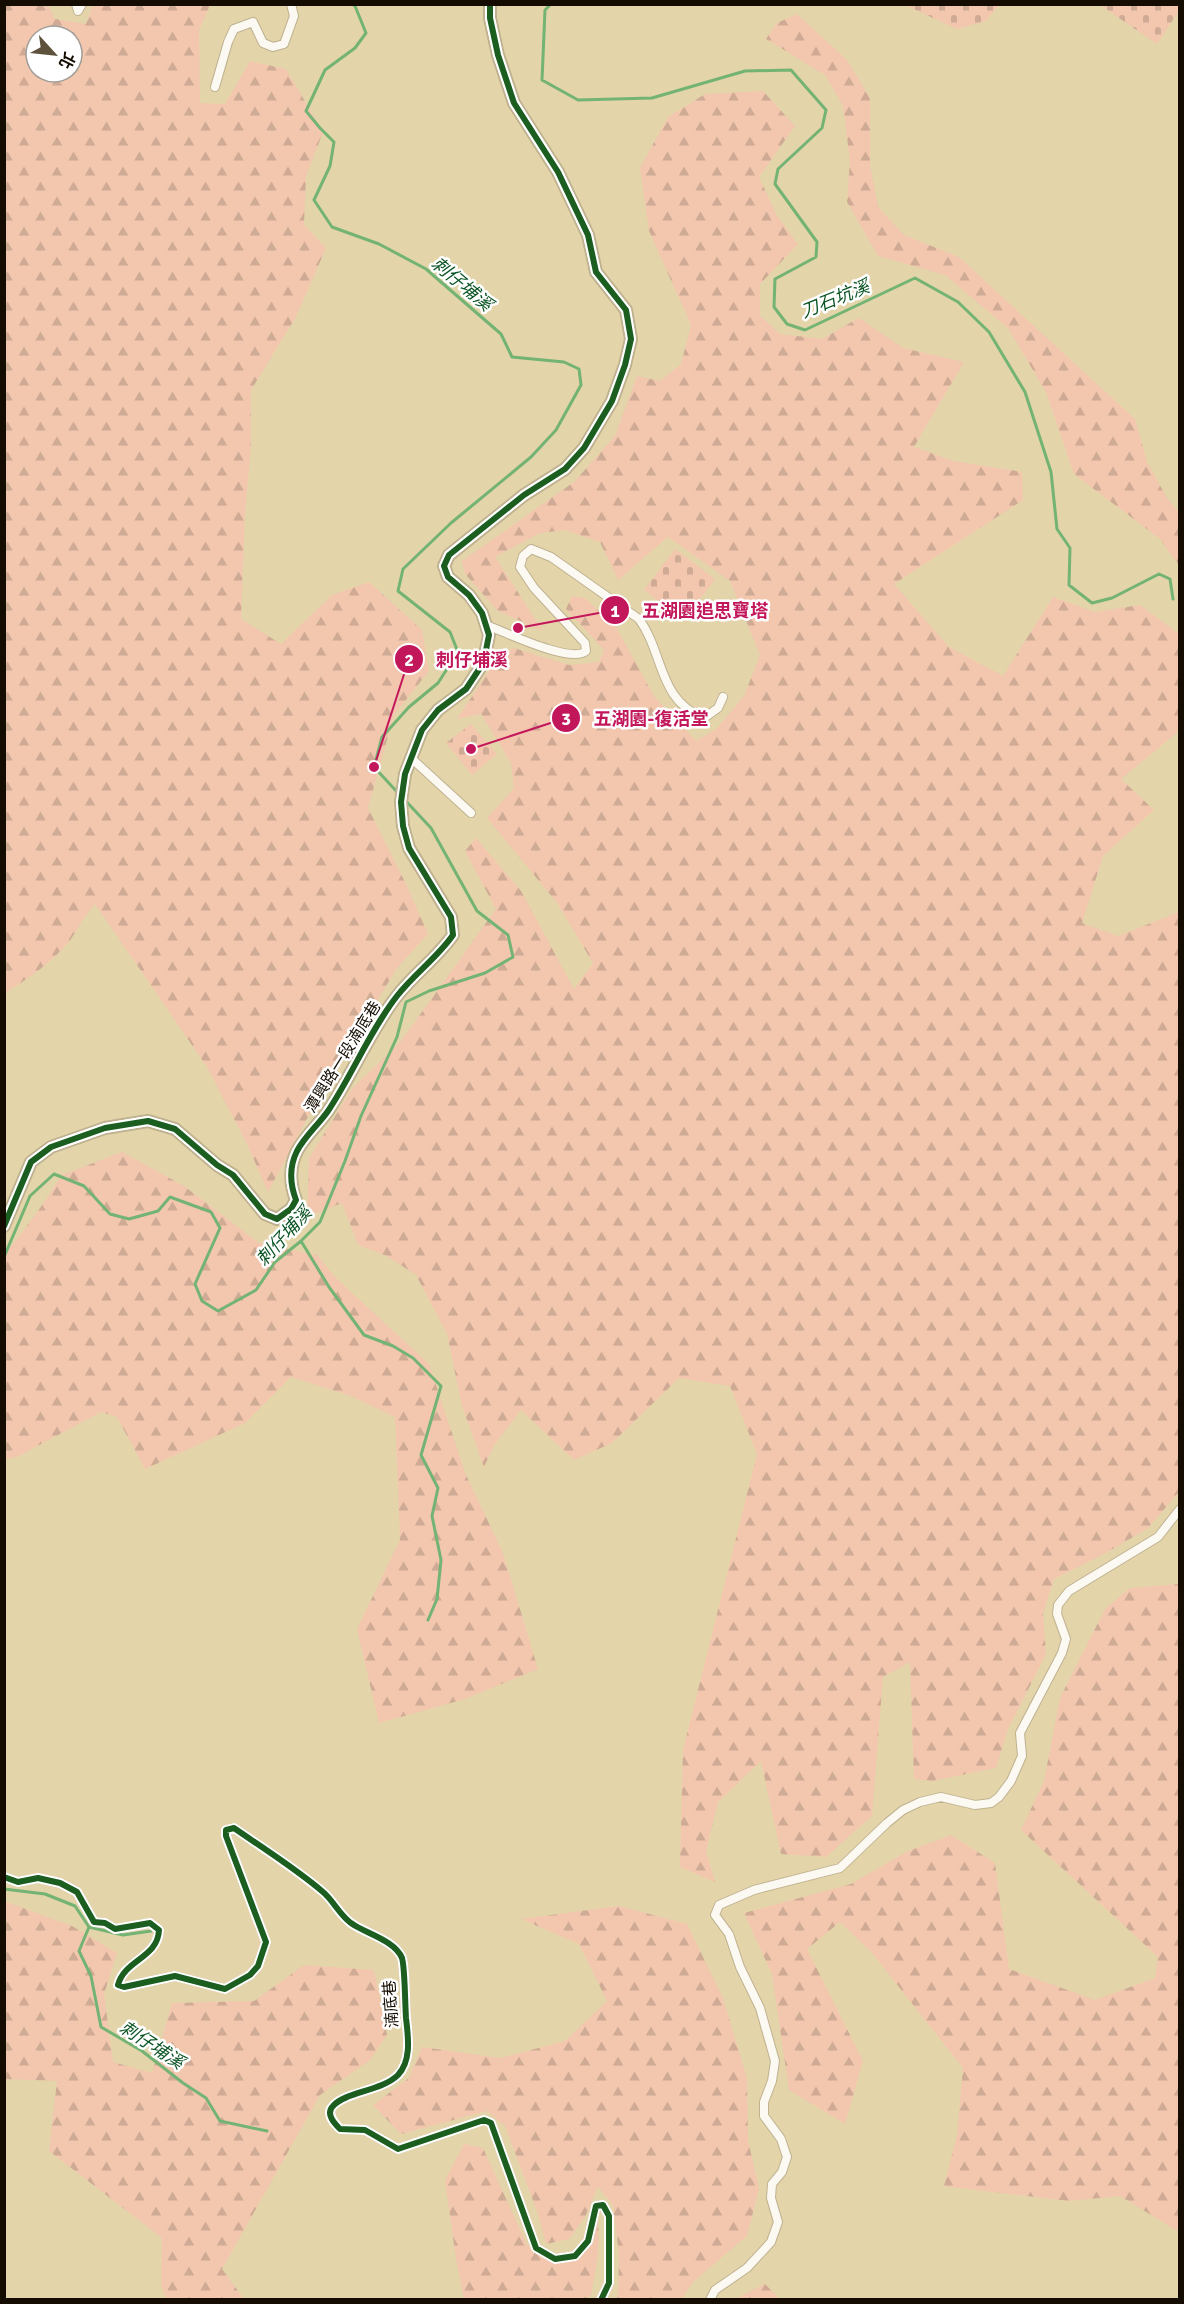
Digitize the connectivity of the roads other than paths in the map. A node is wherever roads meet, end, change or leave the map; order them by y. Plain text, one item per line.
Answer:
1 (76, 4) edge
2 (82, 4) edge
3 (291, 4) edge
4 (489, 4) edge
5 (215, 87) dead end
6 (486, 625) junction
7 (723, 697) dead end
8 (411, 758) junction
9 (471, 813) dead end
10 (4, 1226) edge
11 (1179, 1509) edge
12 (4, 1877) edge
13 (601, 2300) edge
14 (710, 2300) edge

1 - 2 street
3 - 5 street
4 - 6 street
6 - 7 street
6 - 8 street, 潭興路一段湳底巷
8 - 9 street
8 - 10 street, 潭興路一段湳底巷
11 - 14 street
12 - 13 street, 湳底巷

